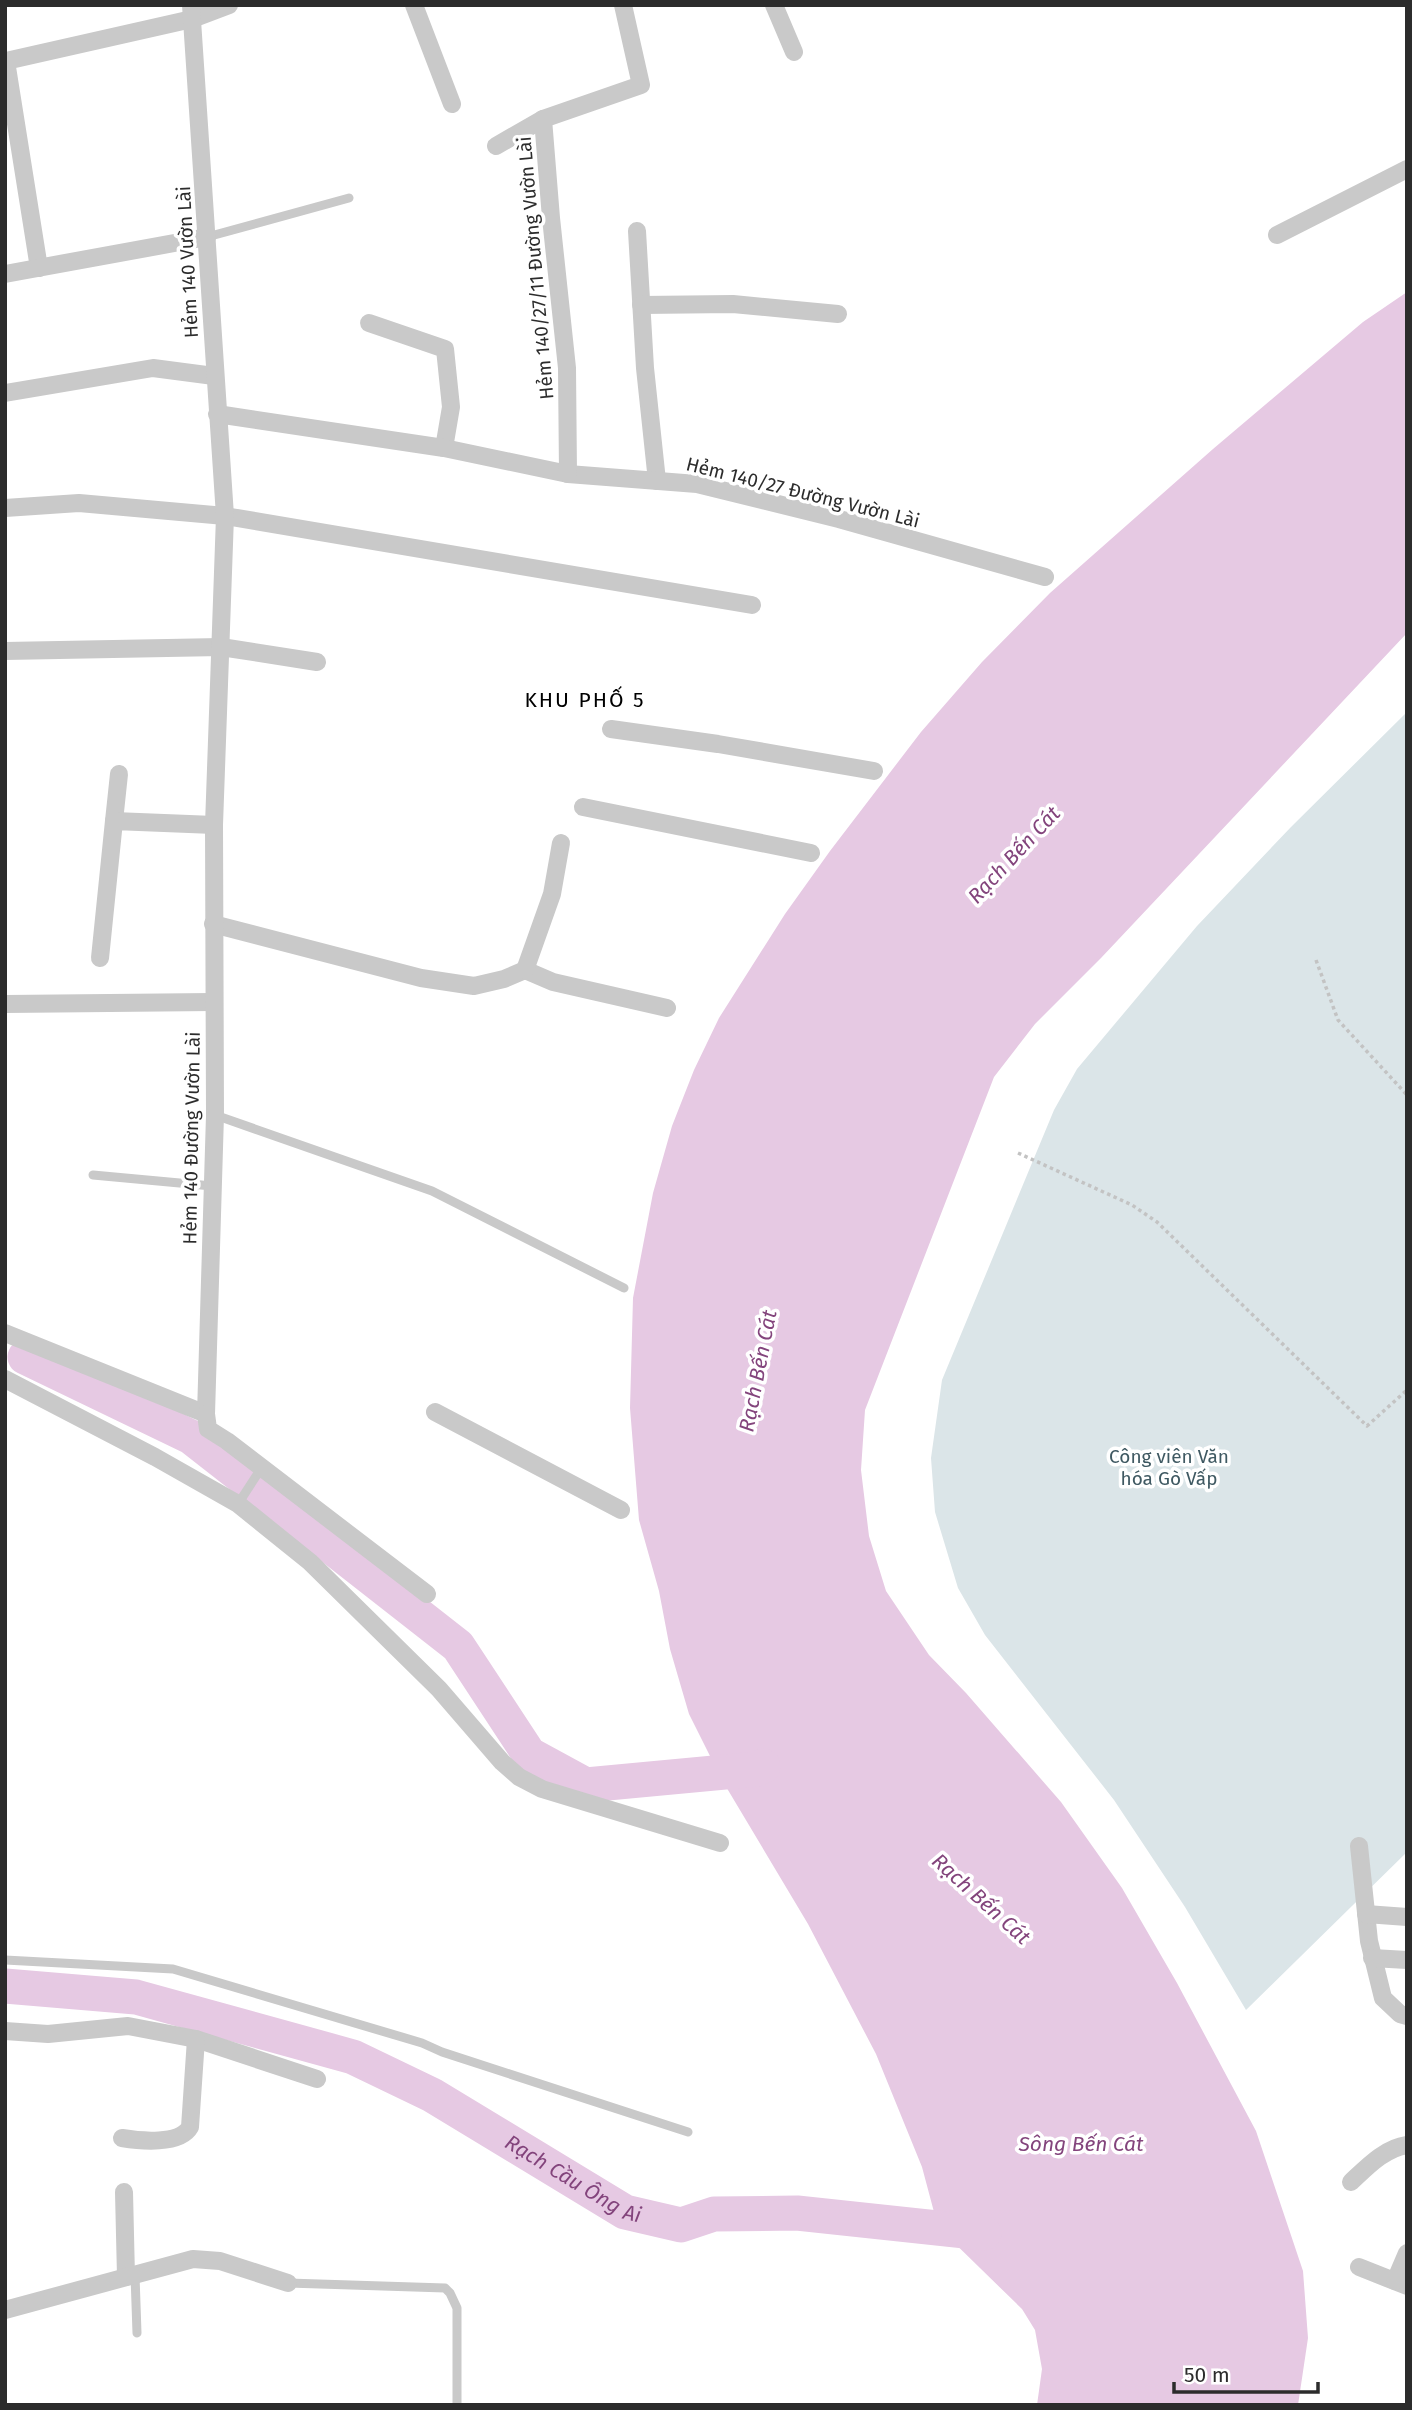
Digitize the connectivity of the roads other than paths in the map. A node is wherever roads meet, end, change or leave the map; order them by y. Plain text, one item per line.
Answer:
1 (229, 5) edge
2 (414, 5) edge
3 (624, 5) edge
4 (774, 5) edge
5 (192, 12) edge
6 (794, 52) dead end
7 (6, 62) edge
8 (452, 104) dead end
9 (543, 119) junction
10 (496, 146) dead end
11 (1407, 169) edge
12 (349, 198) dead end
13 (637, 231) dead end
14 (1277, 235) dead end
15 (207, 237) junction
16 (39, 268) junction
17 (5, 274) edge
18 (641, 304) junction
19 (838, 314) dead end
20 (369, 323) dead end
21 (214, 376) junction
22 (5, 393) edge
23 (217, 414) junction
24 (444, 448) junction
25 (568, 474) junction
26 (657, 481) junction
27 (5, 508) edge
28 (225, 516) junction
29 (1045, 577) dead end
30 (752, 605) dead end
31 (221, 647) junction
32 (5, 651) edge
33 (317, 662) dead end
34 (611, 729) dead end
35 (874, 771) dead end
36 (119, 774) dead end
37 (583, 807) dead end
38 (114, 821) junction
39 (214, 825) junction
40 (561, 843) dead end
41 (811, 853) dead end
42 (213, 924) junction
43 (100, 958) dead end
44 (525, 970) junction
45 (214, 1002) junction
46 (5, 1004) edge
47 (667, 1008) dead end
48 (215, 1115) junction
49 (93, 1175) dead end
50 (212, 1186) junction
51 (624, 1288) dead end
52 (5, 1334) edge
53 (5, 1379) edge
54 (435, 1412) dead end
55 (206, 1414) junction
56 (260, 1471) junction
57 (240, 1501) junction
58 (621, 1510) dead end
59 (427, 1594) dead end
60 (720, 1843) dead end
61 (1359, 1846) dead end
62 (1366, 1914) junction
63 (1407, 1917) edge
64 (1373, 1958) junction
65 (5, 1959) edge
66 (1407, 1960) edge
67 (1407, 2016) edge
68 (5, 2031) edge
69 (196, 2039) junction
70 (317, 2079) dead end
71 (688, 2132) dead end
72 (122, 2138) dead end
73 (1407, 2145) edge
74 (1351, 2182) dead end
75 (124, 2192) dead end
76 (1407, 2253) edge
77 (1359, 2267) dead end
78 (131, 2276) junction
79 (288, 2283) joint
80 (1401, 2283) edge
81 (5, 2310) edge
82 (137, 2333) dead end
83 (457, 2405) edge

1 - 5 street
2 - 8 street
3 - 9 street, Hẻm 140/27/11 Đường Vườn Lài
4 - 6 street
5 - 7 street
5 - 15 street, Hẻm 140 Vườn Lài
7 - 16 street
9 - 10 street
9 - 25 street, Hẻm 140/27/11 Đường Vườn Lài
11 - 14 street
12 - 15 lane
13 - 18 street
15 - 16 street
15 - 21 street, Hẻm 140 Vườn Lài
16 - 17 street
18 - 19 street
18 - 26 street
20 - 24 street
21 - 22 street
21 - 23 street, Hẻm 140 Vườn Lài
23 - 24 street, Hẻm 140/27 Đường Vườn Lài
23 - 28 street, Hẻm 140 Vườn Lài
24 - 25 street, Hẻm 140/27 Đường Vườn Lài
25 - 26 street, Hẻm 140/27 Đường Vườn Lài
26 - 29 street, Hẻm 140/27 Đường Vườn Lài
27 - 28 street
28 - 30 street
28 - 31 street, Hẻm 140 Vườn Lài
31 - 32 street
31 - 33 street
31 - 39 street, Hẻm 140 Đường Vườn Lài
34 - 35 street
36 - 38 street
37 - 41 street
38 - 39 street
38 - 43 street
39 - 42 street, Hẻm 140 Đường Vườn Lài
40 - 44 street
42 - 44 street
42 - 45 street, Hẻm 140 Đường Vườn Lài
44 - 47 street
45 - 46 street
45 - 48 street, Hẻm 140 Đường Vườn Lài
48 - 50 street, Hẻm 140 Đường Vườn Lài
48 - 51 lane
49 - 50 lane
50 - 55 street, Hẻm 140 Đường Vườn Lài
52 - 55 street
53 - 57 street
54 - 58 street
55 - 56 street
56 - 57 lane
56 - 59 street
57 - 60 street
61 - 62 street
62 - 63 street
62 - 64 street
64 - 66 street
64 - 67 street
65 - 71 lane
68 - 69 street
69 - 70 street
69 - 72 street
73 - 74 street
75 - 78 street
76 - 80 street
77 - 80 street
78 - 79 street
78 - 81 street
78 - 82 lane
79 - 83 lane

